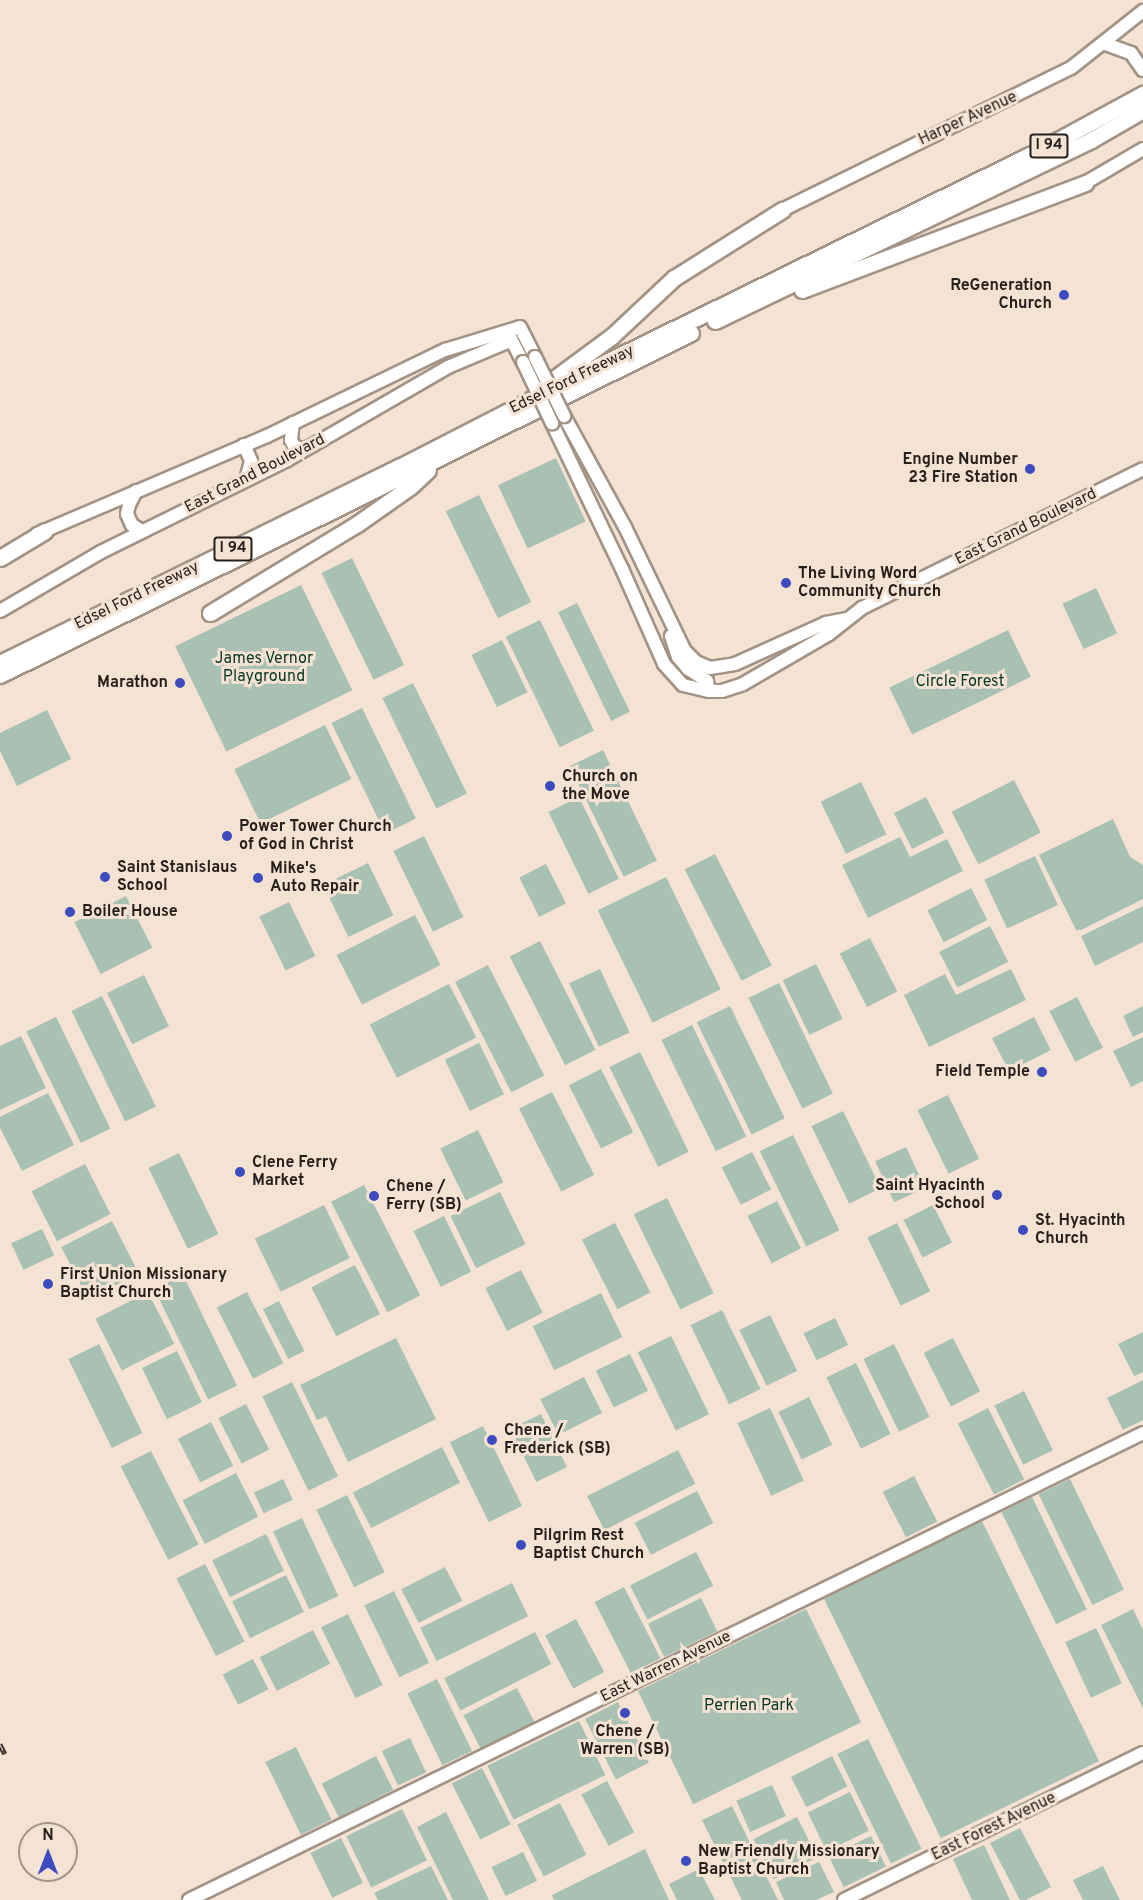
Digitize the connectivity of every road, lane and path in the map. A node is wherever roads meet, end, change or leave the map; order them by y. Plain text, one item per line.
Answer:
1 (1142, 17) edge
2 (1103, 43) junction
3 (1141, 66) edge
4 (1143, 94) edge
5 (1143, 110) edge
6 (1143, 149) edge
7 (1085, 183) joint
8 (782, 210) joint
9 (695, 331) junction
10 (509, 336) junction
11 (520, 405) junction
12 (293, 423) junction
13 (244, 446) junction
14 (303, 450) junction
15 (441, 458) junction
16 (1143, 469) edge
17 (246, 480) junction
18 (136, 490) junction
19 (45, 531) junction
20 (141, 531) junction
21 (0, 549) edge
22 (0, 558) edge
23 (663, 608) junction
24 (0, 611) edge
25 (210, 613) dead end
26 (846, 619) junction
27 (740, 662) junction
28 (0, 663) edge
29 (0, 675) edge
30 (745, 682) junction
31 (709, 691) junction
32 (1143, 1432) edge
33 (1143, 1753) edge
34 (189, 1900) edge
35 (844, 1900) edge

1 - 2 main road, Harper Avenue
2 - 3 main road
2 - 8 main road, Harper Avenue
4 - 11 highway, Edsel Ford Freeway / I 94
5 - 9 highway, Edsel Ford Freeway / I 94
6 - 7 main road
7 - 9 highway
8 - 11 highway
9 - 15 highway, Edsel Ford Freeway / I 94
10 - 12 main road, East Grand Boulevard
10 - 14 main road, East Grand Boulevard
10 - 23 main road, East Grand Boulevard, bridge
10 - 31 main road, East Grand Boulevard, bridge
11 - 28 highway, Edsel Ford Freeway / I 94
12 - 13 main road, East Grand Boulevard
12 - 14 main road
13 - 17 main road
13 - 18 main road, East Grand Boulevard
14 - 17 main road, East Grand Boulevard
15 - 25 highway
15 - 29 highway, Edsel Ford Freeway / I 94
16 - 26 main road, East Grand Boulevard
17 - 20 main road, East Grand Boulevard
18 - 19 main road, East Grand Boulevard
18 - 20 main road
19 - 21 main road, East Grand Boulevard
19 - 22 highway
20 - 24 main road, East Grand Boulevard
23 - 27 main road, East Grand Boulevard
23 - 31 main road
26 - 27 main road, East Grand Boulevard
26 - 30 main road, East Grand Boulevard
27 - 30 main road
30 - 31 main road, East Grand Boulevard
32 - 34 main road, East Warren Avenue
33 - 35 main road, East Forest Avenue

